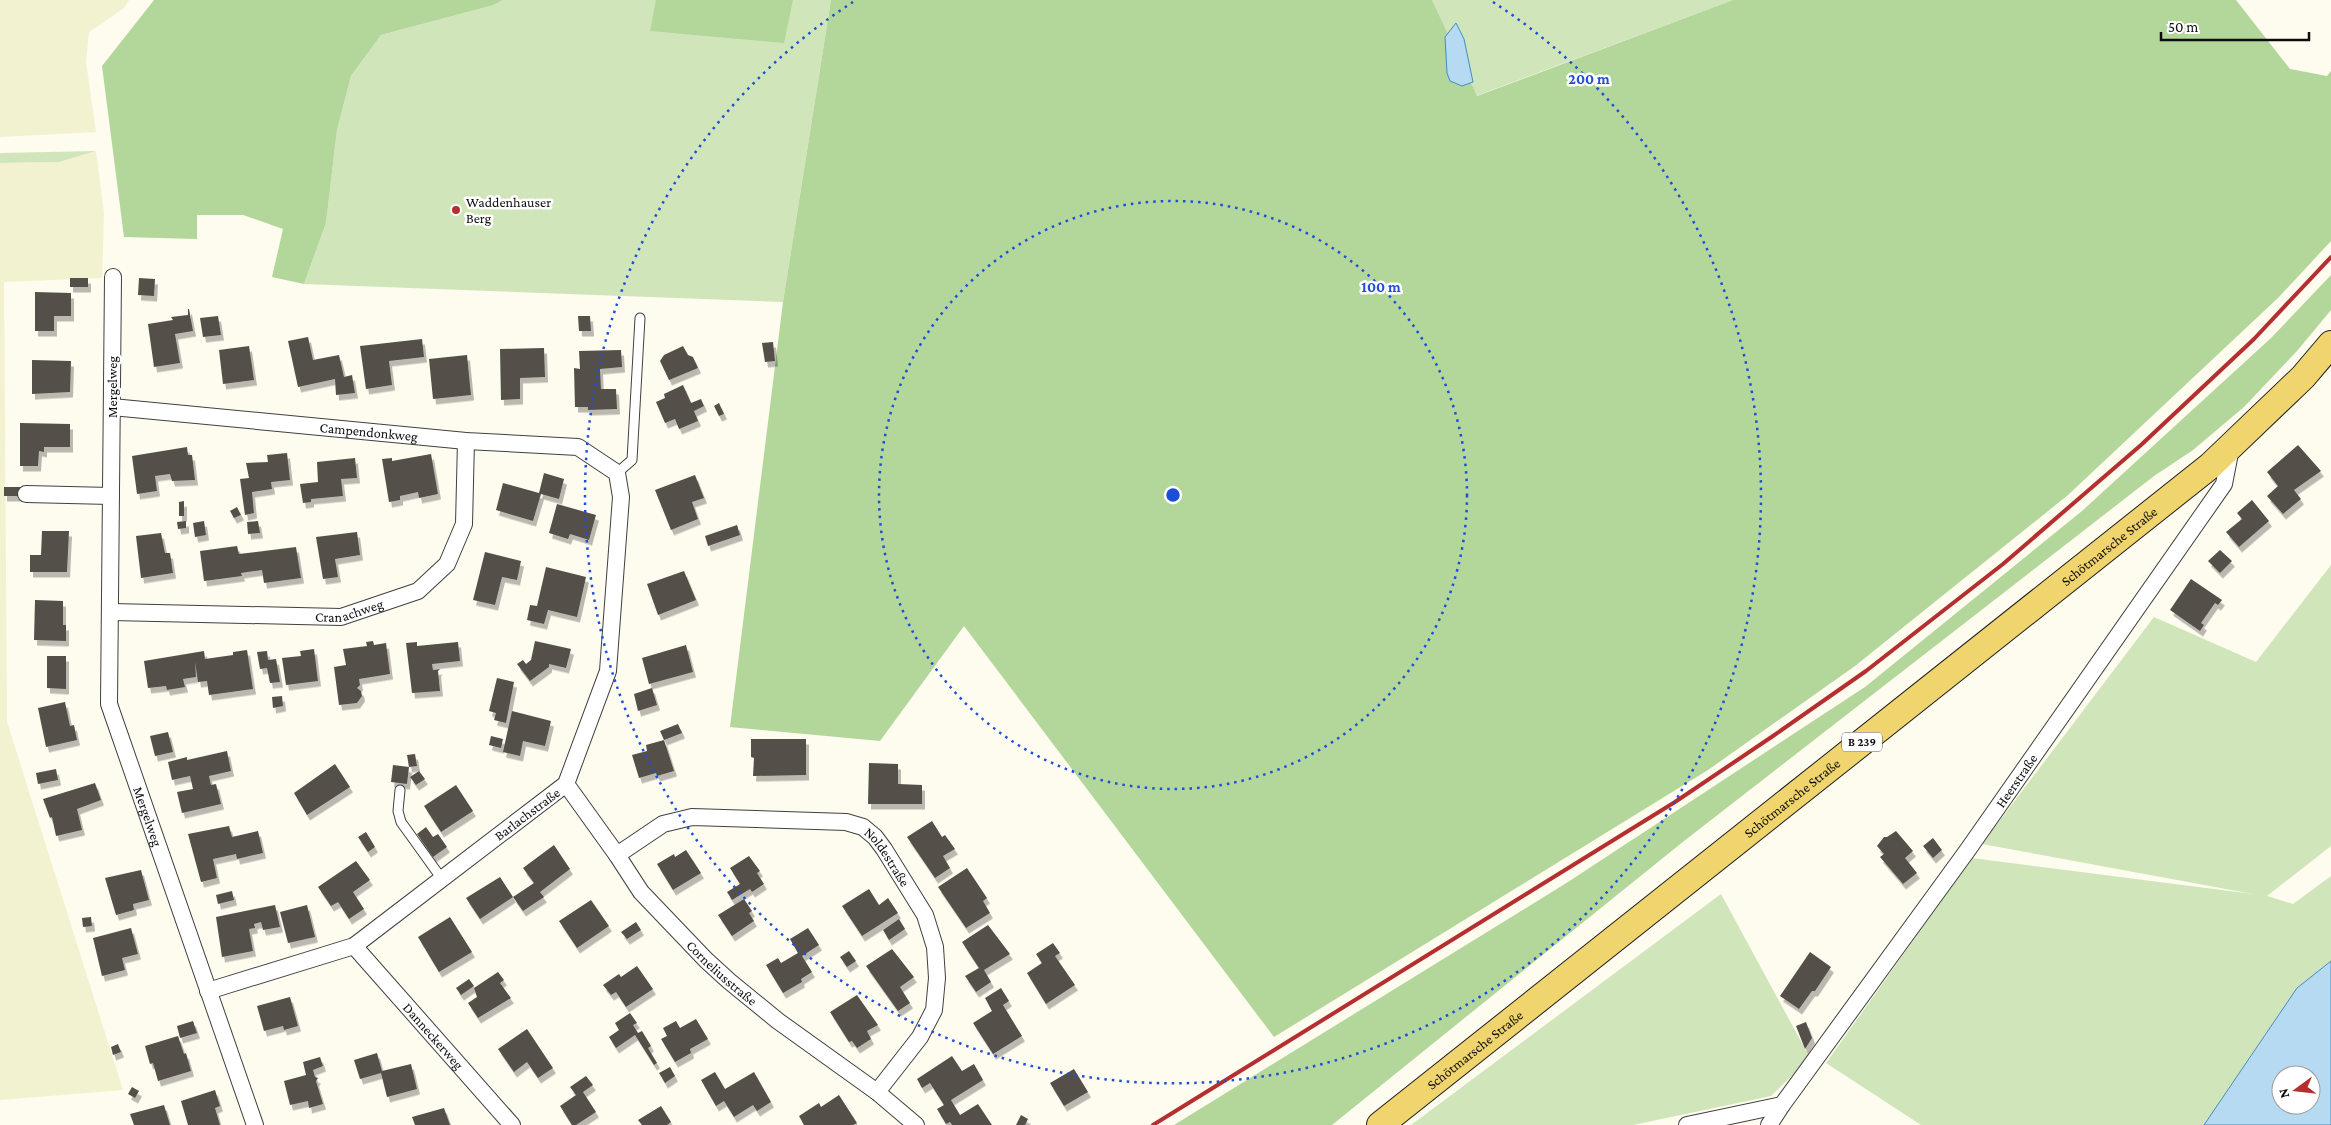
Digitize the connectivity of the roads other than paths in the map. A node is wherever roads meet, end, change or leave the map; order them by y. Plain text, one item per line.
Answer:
1 (113, 277) dead end
2 (640, 318) dead end
3 (2328, 354) edge
4 (112, 407) junction
5 (466, 441) junction
6 (2231, 448) junction
7 (616, 472) junction
8 (26, 494) dead end
9 (111, 496) junction
10 (111, 612) junction
11 (566, 784) junction
12 (400, 790) dead end
13 (617, 855) junction
14 (442, 879) junction
15 (354, 946) junction
16 (208, 991) junction
17 (877, 1092) junction
18 (1782, 1104) junction
19 (255, 1125) edge
20 (512, 1125) edge
21 (916, 1125) edge
22 (1380, 1125) edge
23 (1687, 1125) edge
24 (1769, 1125) edge

1 - 4 street, Mergelweg
2 - 7 lane
3 - 6 main road, Schötmarsche Straße / B 239
4 - 5 street, Campendonkweg
4 - 9 street, Mergelweg
5 - 7 street, Campendonkweg
5 - 10 street, Cranachweg
6 - 18 street, Heerstraße
6 - 22 main road, Schötmarsche Straße / B 239
7 - 11 street, Barlachstraße
8 - 9 street
9 - 10 street, Mergelweg
10 - 16 street, Mergelweg
11 - 13 street, Corneliusstraße
11 - 14 street, Barlachstraße
12 - 14 lane
13 - 17 street, Corneliusstraße
13 - 17 street, Noldestraße
14 - 15 street, Barlachstraße
15 - 16 street, Barlachstraße
15 - 20 street, Danneckerweg
16 - 19 street, Mergelweg
17 - 21 street, Corneliusstraße
18 - 23 street
18 - 24 street, Heerstraße

